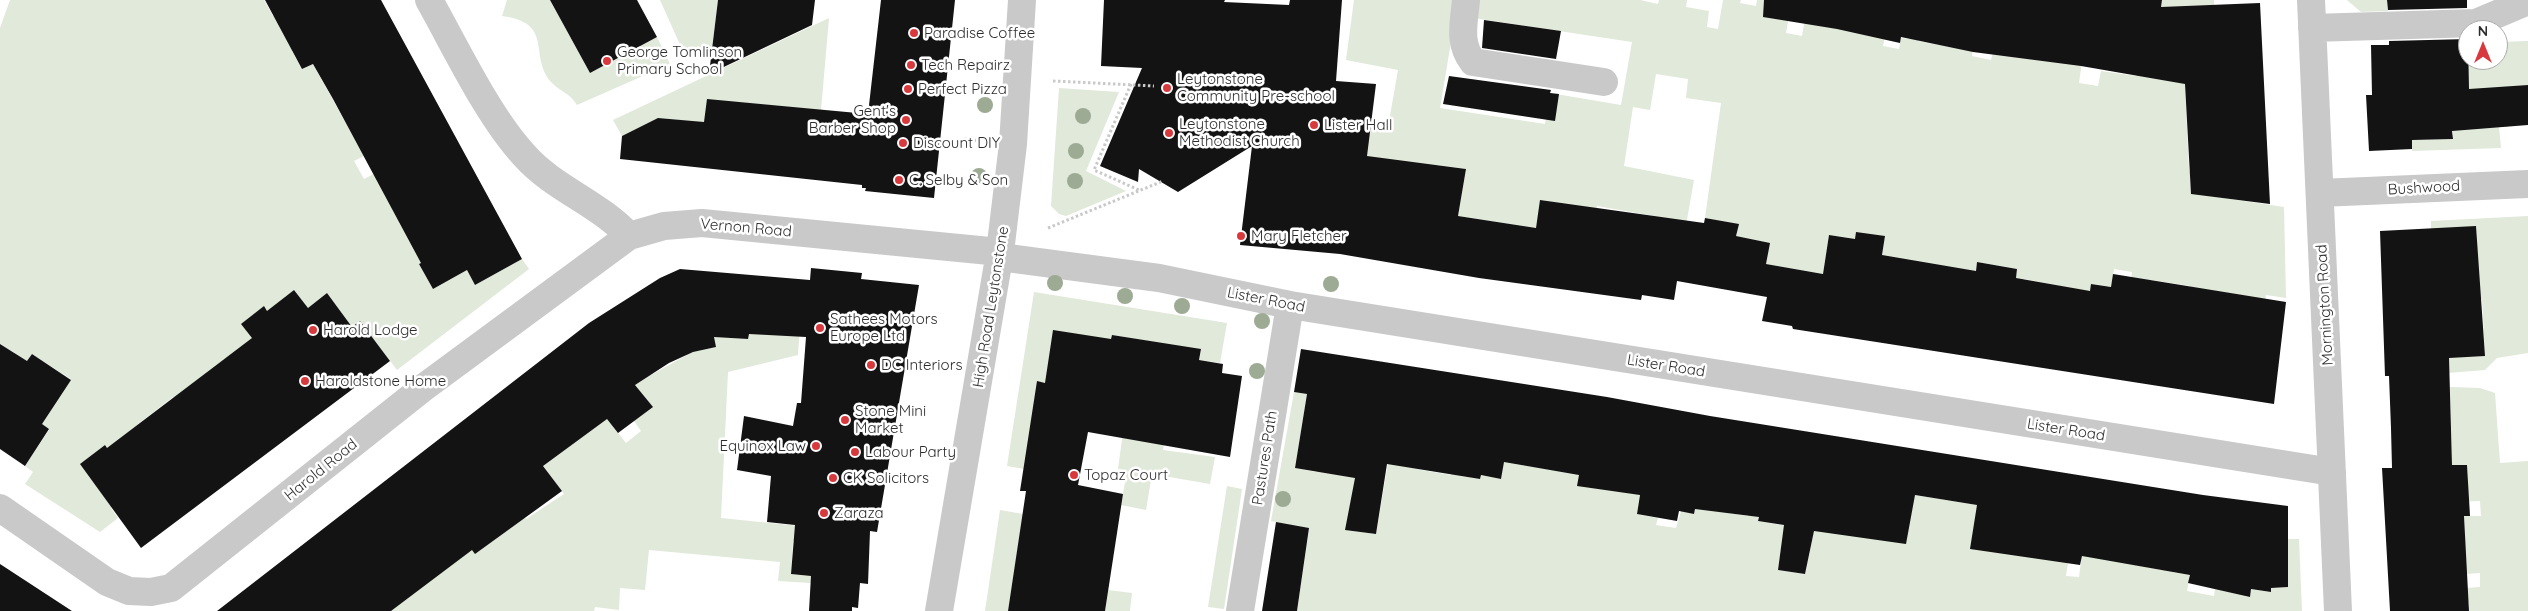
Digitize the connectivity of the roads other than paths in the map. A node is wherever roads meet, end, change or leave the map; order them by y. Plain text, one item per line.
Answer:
1 (429, 0) edge
2 (1022, 0) edge
3 (1466, 0) edge
4 (2311, 0) edge
5 (2518, 3) edge
6 (2312, 28) junction
7 (1604, 82) dead end
8 (2528, 184) edge
9 (2320, 193) junction
10 (629, 236) junction
11 (1000, 254) junction
12 (1290, 305) junction
13 (2332, 472) junction
14 (0, 508) edge
15 (939, 611) edge
16 (1240, 611) edge
17 (2338, 611) edge

1 - 10 street
2 - 11 street, High Road Leytonstone
3 - 7 street
4 - 6 street, Mornington Road
5 - 6 street
6 - 9 street, Mornington Road
8 - 9 street, Bushwood
9 - 13 street, Mornington Road
10 - 11 street, Vernon Road
10 - 14 street, Harold Road
11 - 12 street, Lister Road
11 - 15 street, High Road Leytonstone
12 - 13 street, Lister Road
12 - 16 street, Pastures Path
13 - 17 street, Mornington Road

